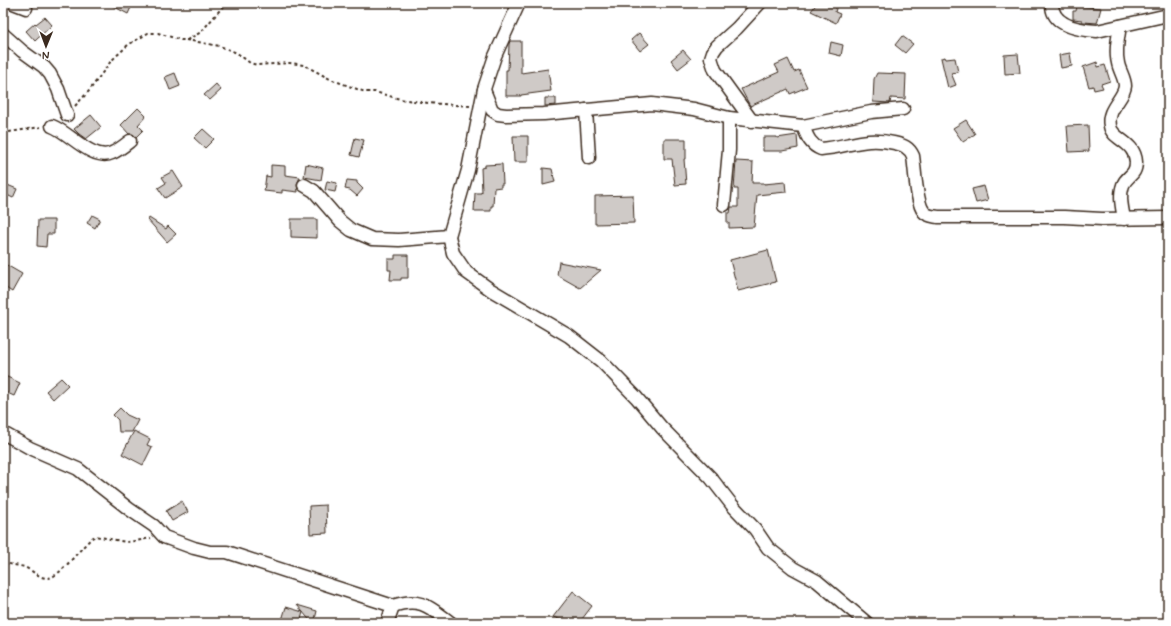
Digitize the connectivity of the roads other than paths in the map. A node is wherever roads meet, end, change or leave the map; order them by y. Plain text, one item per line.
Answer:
1 (13, 3) edge
2 (519, 3) edge
3 (760, 3) edge
4 (1052, 3) edge
5 (26, 8) dead end
6 (1168, 15) edge
7 (1120, 26) junction
8 (3, 34) edge
9 (484, 89) junction
10 (903, 109) dead end
11 (586, 110) junction
12 (67, 115) road end
13 (729, 118) junction
14 (752, 121) junction
15 (52, 126) road end
16 (803, 126) junction
17 (130, 141) dead end
18 (589, 158) dead end
19 (304, 185) dead end
20 (724, 205) dead end
21 (1168, 218) edge
22 (1124, 219) junction
23 (449, 236) junction
24 (3, 433) edge
25 (393, 606) junction
26 (387, 623) edge
27 (451, 623) edge
28 (867, 623) edge

1 - 5 street
2 - 9 street
3 - 14 street
4 - 7 street
6 - 7 street
7 - 22 street
8 - 12 street
9 - 11 street
9 - 23 street
10 - 16 street
11 - 13 street
11 - 18 street
13 - 14 street
13 - 20 street
14 - 16 street
15 - 17 street
16 - 22 street
19 - 23 street
21 - 22 street
23 - 28 street
24 - 25 street
25 - 26 street
25 - 27 street

